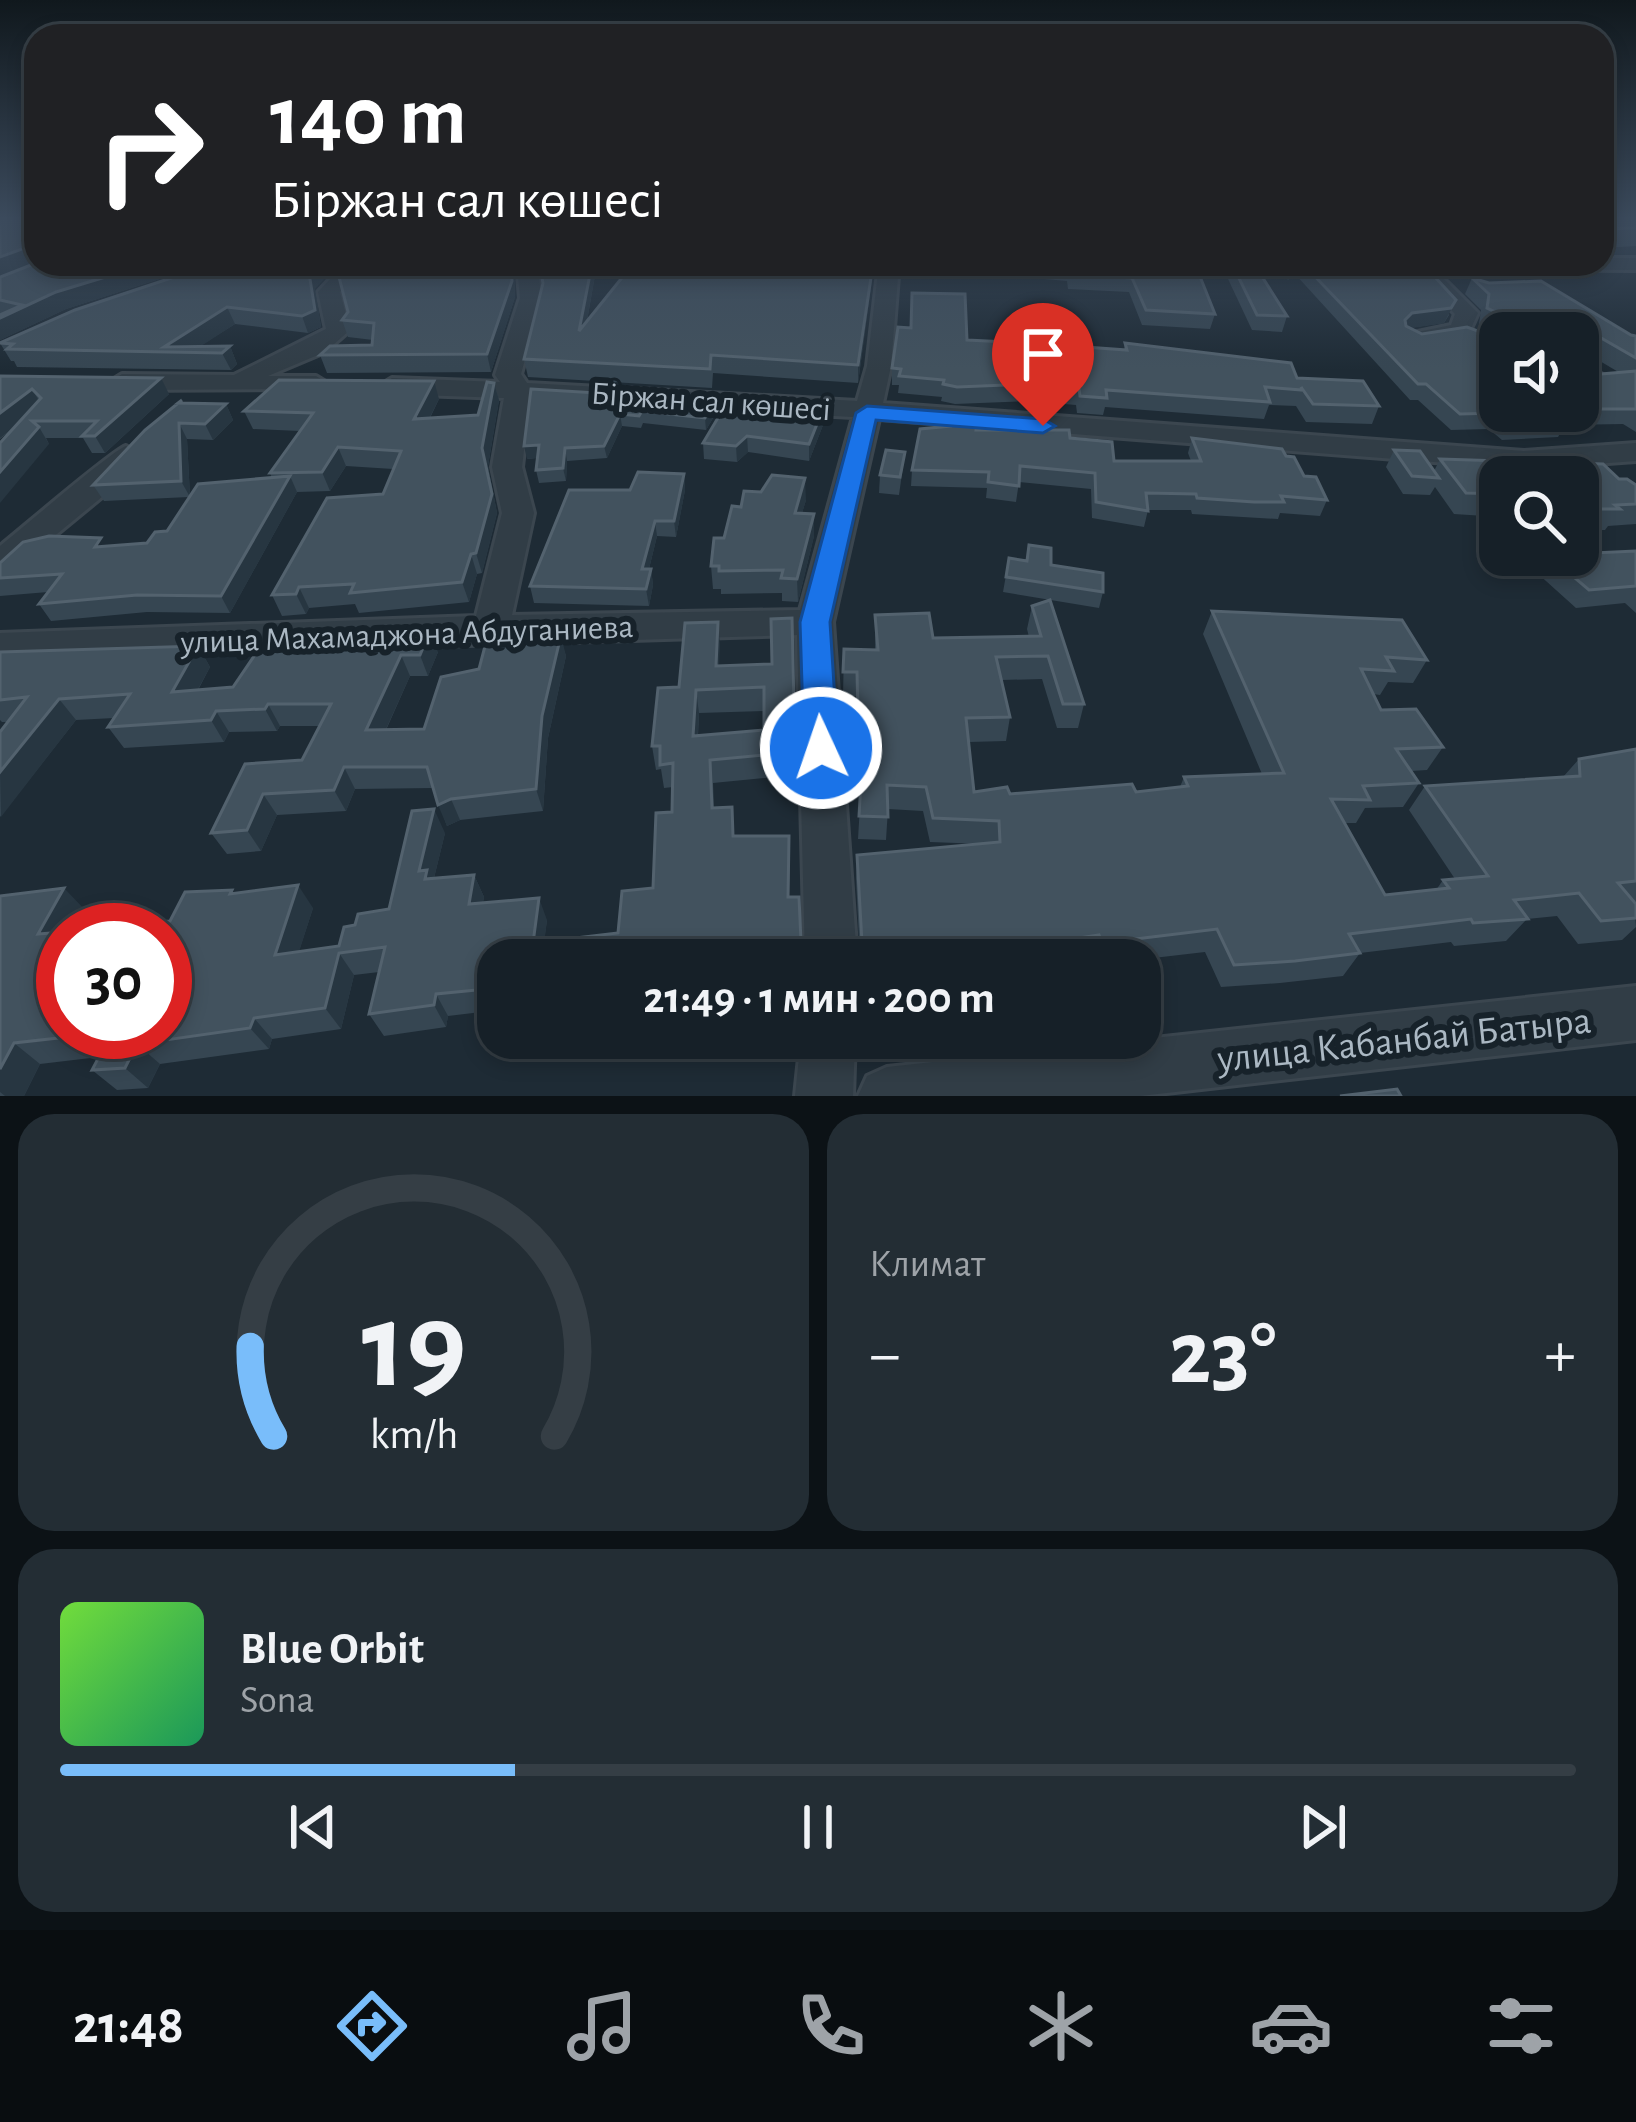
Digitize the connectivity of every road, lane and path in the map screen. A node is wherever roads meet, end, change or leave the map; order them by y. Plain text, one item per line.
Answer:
1 (343, 276) edge
2 (528, 276) edge
3 (888, 276) edge
4 (1428, 276) edge
5 (1525, 276) edge
6 (1546, 289) edge
7 (1414, 338) edge
8 (88, 381) edge
9 (206, 383) junction
10 (240, 383) junction
11 (518, 388) junction
12 (867, 413) junction
13 (166, 415) edge
14 (141, 437) edge
15 (1636, 452) edge
16 (1591, 456) edge
17 (1479, 457) edge
18 (1599, 470) edge
19 (1618, 483) edge
20 (0, 563) edge
21 (815, 622) junction
22 (491, 628) junction
23 (0, 646) edge
24 (830, 939) edge
25 (1636, 1013) edge
26 (827, 1059) edge
27 (824, 1096) edge
28 (887, 1096) edge

1 - 10 street
2 - 11 street
3 - 12 street
4 - 7 street
5 - 6 street
8 - 9 street, Біржан сал көшесі
9 - 10 street, Біржан сал көшесі
9 - 13 street
10 - 11 street, Біржан сал көшесі
11 - 12 street, Біржан сал көшесі
11 - 22 street
12 - 17 street, Біржан сал көшесі
12 - 21 street
14 - 20 street
15 - 16 street, Біржан сал көшесі
18 - 19 street
21 - 22 street, улица Махамаджона Абдуганиева
21 - 24 street
22 - 23 street, улица Махамаджона Абдуганиева
25 - 28 street, улица Кабанбай Батыра
26 - 27 street

